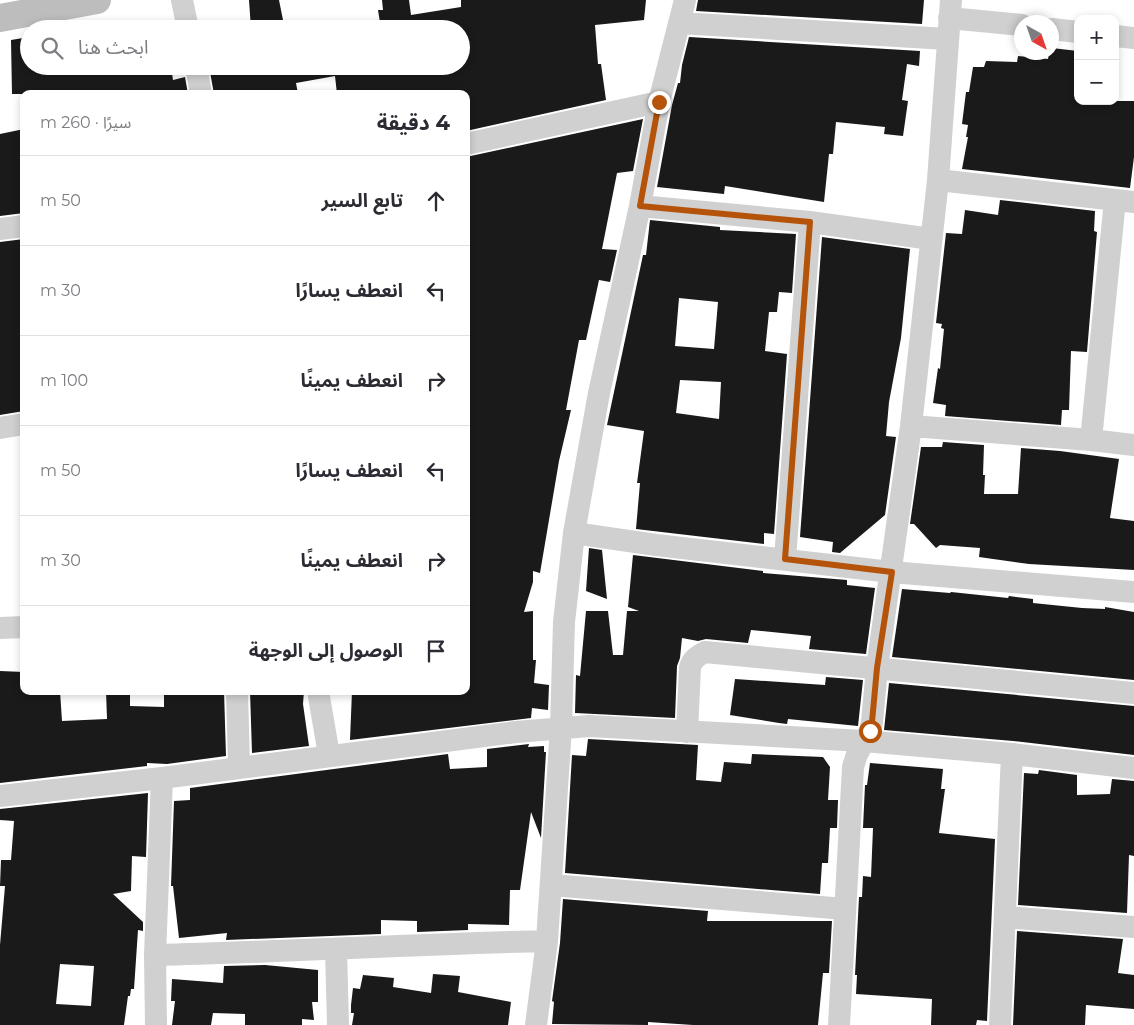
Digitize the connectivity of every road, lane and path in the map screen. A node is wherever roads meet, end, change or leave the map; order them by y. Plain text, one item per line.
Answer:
1 (97, 0) edge
2 (182, 0) edge
3 (685, 0) edge
4 (0, 18) edge
5 (949, 19) edge
6 (186, 20) edge
7 (679, 23) junction
8 (1014, 25) edge
9 (1059, 30) edge
10 (1074, 32) edge
11 (1119, 36) edge
12 (1134, 38) edge
13 (198, 75) edge
14 (200, 90) edge
15 (659, 102) junction
16 (470, 143) edge
17 (938, 180) junction
18 (1125, 201) edge
19 (640, 206) junction
20 (810, 222) junction
21 (20, 226) edge
22 (0, 229) edge
23 (931, 239) junction
24 (20, 425) edge
25 (911, 426) junction
26 (0, 428) edge
27 (1091, 440) junction
28 (1134, 445) edge
29 (574, 533) junction
30 (785, 559) junction
31 (892, 572) junction
32 (1134, 592) edge
33 (0, 628) edge
34 (20, 628) edge
35 (877, 668) junction
36 (1134, 693) edge
37 (237, 695) edge
38 (319, 695) edge
39 (561, 727) junction
40 (687, 732) junction
41 (864, 740) junction
42 (1012, 754) junction
43 (329, 755) junction
44 (239, 767) junction
45 (1134, 768) edge
46 (162, 778) junction
47 (0, 796) edge
48 (551, 885) junction
49 (845, 909) junction
50 (1005, 916) junction
51 (1134, 927) edge
52 (547, 941) junction
53 (336, 949) junction
54 (155, 955) junction
55 (156, 1025) edge
56 (338, 1025) edge
57 (536, 1025) edge
58 (840, 1025) edge
59 (1000, 1025) edge

1 - 4 street
2 - 6 street
3 - 7 street
5 - 7 street
5 - 8 street
5 - 17 street
7 - 15 street
9 - 10 street
11 - 12 street
13 - 14 street
15 - 16 street
15 - 19 street
17 - 18 street
17 - 23 street
18 - 27 street
19 - 20 street
19 - 29 street
20 - 23 street
20 - 30 street
21 - 22 street
23 - 25 street
24 - 26 street
25 - 27 street
25 - 31 street
27 - 28 street
29 - 30 street
29 - 39 street
30 - 31 street
31 - 32 street
31 - 35 street
33 - 34 street
35 - 36 street
35 - 40 street
35 - 41 street
37 - 44 street
38 - 43 street
39 - 40 street
39 - 43 street
39 - 48 street
40 - 41 street
41 - 42 street
41 - 49 street
42 - 45 street
42 - 50 street
43 - 44 street
44 - 46 street
46 - 47 street
46 - 54 street
48 - 49 street
48 - 52 street
49 - 58 street
50 - 51 street
50 - 59 street
52 - 53 street
52 - 57 street
53 - 54 street
53 - 56 street
54 - 55 street

